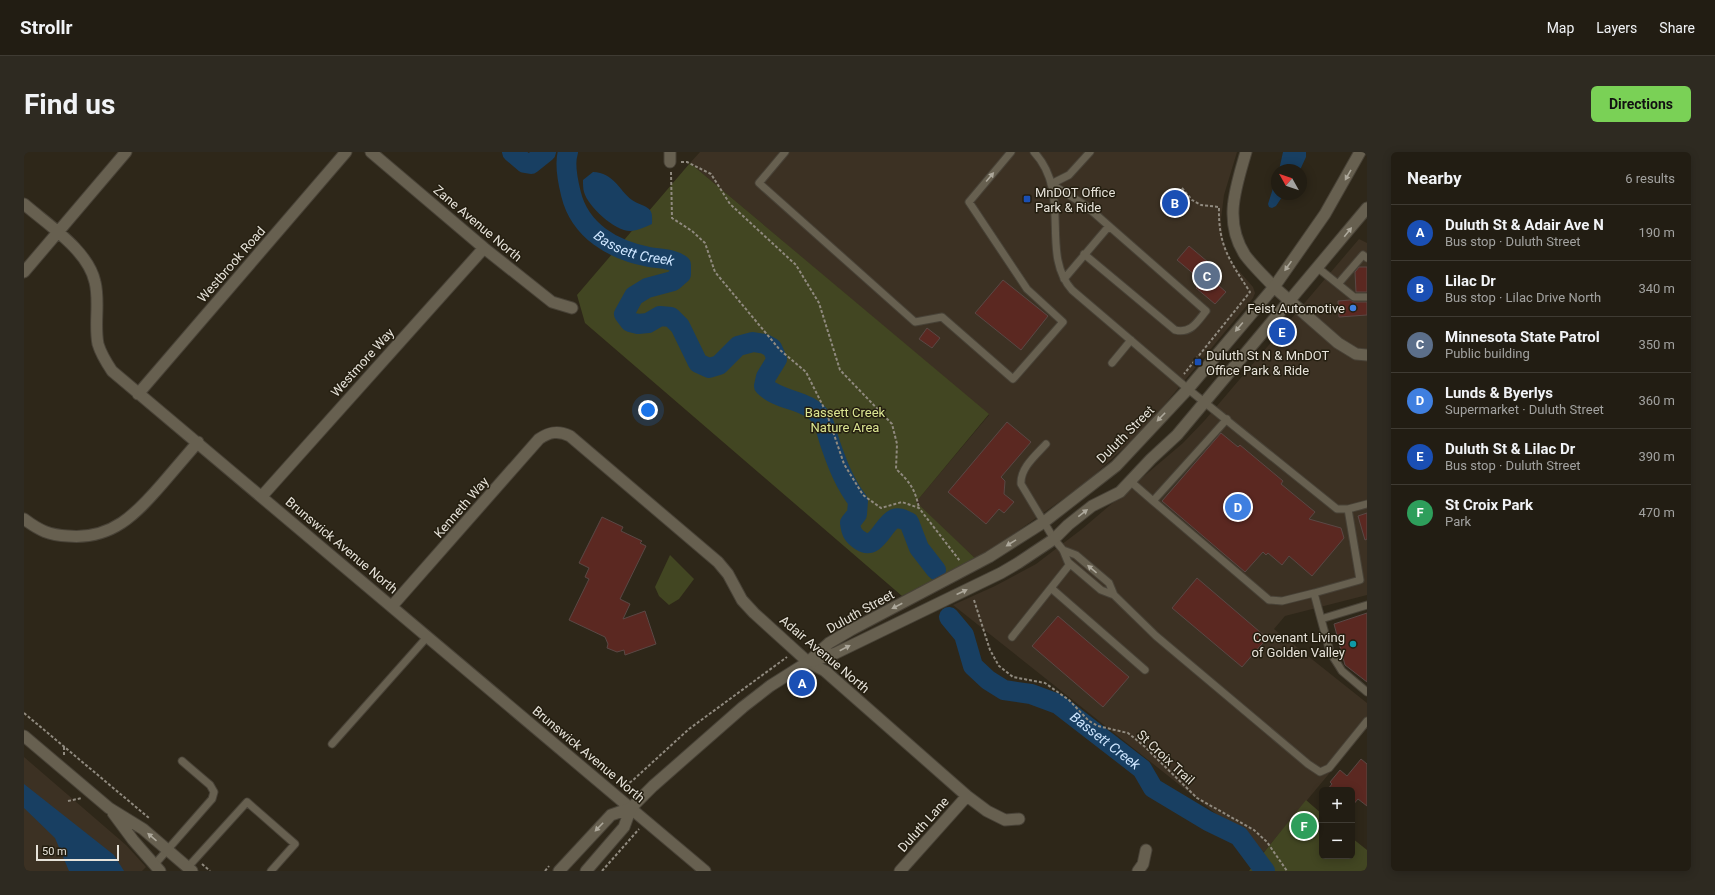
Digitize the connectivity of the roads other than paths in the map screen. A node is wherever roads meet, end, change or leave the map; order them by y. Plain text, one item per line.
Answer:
1 (126, 152) edge
2 (346, 152) edge
3 (371, 152) edge
4 (786, 152) edge
5 (1011, 152) edge
6 (1034, 152) edge
7 (1090, 152) edge
8 (1246, 152) edge
9 (1360, 152) edge
10 (1051, 184) junction
11 (24, 204) edge
12 (1367, 208) edge
13 (1109, 226) junction
14 (58, 232) junction
15 (484, 248) junction
16 (1084, 254) junction
17 (1367, 258) edge
18 (1318, 268) junction
19 (24, 272) edge
20 (1064, 279) junction
21 (1338, 284) junction
22 (1274, 287) junction
23 (1367, 297) edge
24 (1290, 301) junction
25 (572, 308) dead end
26 (1131, 340) junction
27 (1367, 355) edge
28 (1112, 363) dead end
29 (1188, 389) junction
30 (138, 394) junction
31 (1205, 402) junction
32 (1227, 419) junction
33 (555, 432) joint
34 (198, 442) junction
35 (1046, 444) dead end
36 (1130, 481) junction
37 (262, 496) junction
38 (1153, 501) junction
39 (1367, 504) edge
40 (1348, 509) junction
41 (24, 519) edge
42 (1044, 522) junction
43 (1054, 539) junction
44 (1063, 550) junction
45 (1070, 564) junction
46 (1364, 579) edge
47 (1051, 588) junction
48 (1314, 593) junction
49 (1114, 595) junction
50 (1367, 605) edge
51 (392, 606) junction
52 (1321, 618) junction
53 (428, 636) junction
54 (1012, 637) dead end
55 (808, 662) junction
56 (1145, 670) dead end
57 (1367, 692) edge
58 (1367, 721) edge
59 (24, 736) edge
60 (332, 744) dead end
61 (182, 761) dead end
62 (967, 796) junction
63 (109, 808) junction
64 (631, 808) junction
65 (1019, 819) dead end
66 (168, 850) junction
67 (1146, 850) dead end
68 (556, 866) edge
69 (158, 868) edge
70 (190, 869) edge
71 (271, 871) edge
72 (586, 871) edge
73 (705, 871) edge
74 (900, 871) edge
75 (1138, 871) edge

1 - 14 street
2 - 30 street, Westbrook Road
3 - 15 street, Zane Avenue North
4 -> 5 lane
6 - 10 lane
7 - 10 lane
8 - 22 street
9 -> 22 street, Duluth Street
10 - 13 lane
10 - 20 lane
11 - 14 street, Brunswick Avenue North
18 -> 12 street, Duluth Street
13 - 16 lane
13 - 16 lane
14 - 19 street
14 - 30 street, Brunswick Avenue North
15 - 25 street, Zane Avenue North
15 - 37 street, Westmore Way
16 - 20 lane
17 - 21 lane
18 - 21 lane
18 - 24 street, Duluth Street
20 - 26 lane
21 - 23 lane
22 - 24 street
22 -> 29 street, Duluth Street
24 - 27 street
24 - 31 street, Duluth Street
26 - 28 lane
26 - 29 lane
29 - 31 lane
29 -> 42 street, Duluth Street
30 - 34 street, Brunswick Avenue North
31 - 32 lane
31 - 36 street, Duluth Street
32 - 38 lane
32 - 40 lane
33 - 51 street, Kenneth Way
33 - 55 street, Adair Avenue North
34 - 37 street, Brunswick Avenue North
34 - 41 street
35 - 42 lane
36 - 38 lane
43 -> 36 street, Duluth Street
37 - 51 street, Brunswick Avenue North
38 - 48 lane
39 - 40 lane
40 - 46 lane
42 - 43 lane
42 -> 55 street, Duluth Street
43 - 44 lane
55 -> 43 street, Duluth Street
44 - 45 lane
49 -> 44 lane
45 - 47 lane
45 - 49 lane
46 - 48 lane
47 - 54 lane
47 - 56 lane
48 - 52 lane
49 - 58 lane
50 - 52 lane
51 - 53 street, Brunswick Avenue North
52 - 57 lane
53 - 60 lane
53 - 64 street, Brunswick Avenue North
55 - 62 street, Adair Avenue North
55 - 64 street, Duluth Street
59 - 63 street
61 - 66 lane
62 - 65 street, Adair Avenue North
62 - 74 street, Duluth Lane
66 -> 63 street
63 - 69 street
64 -> 68 street, Duluth Street
64 - 72 street, Duluth Street
64 - 73 street, Brunswick Avenue North
66 - 69 lane
66 - 70 street
67 - 75 street
70 - 71 lane

